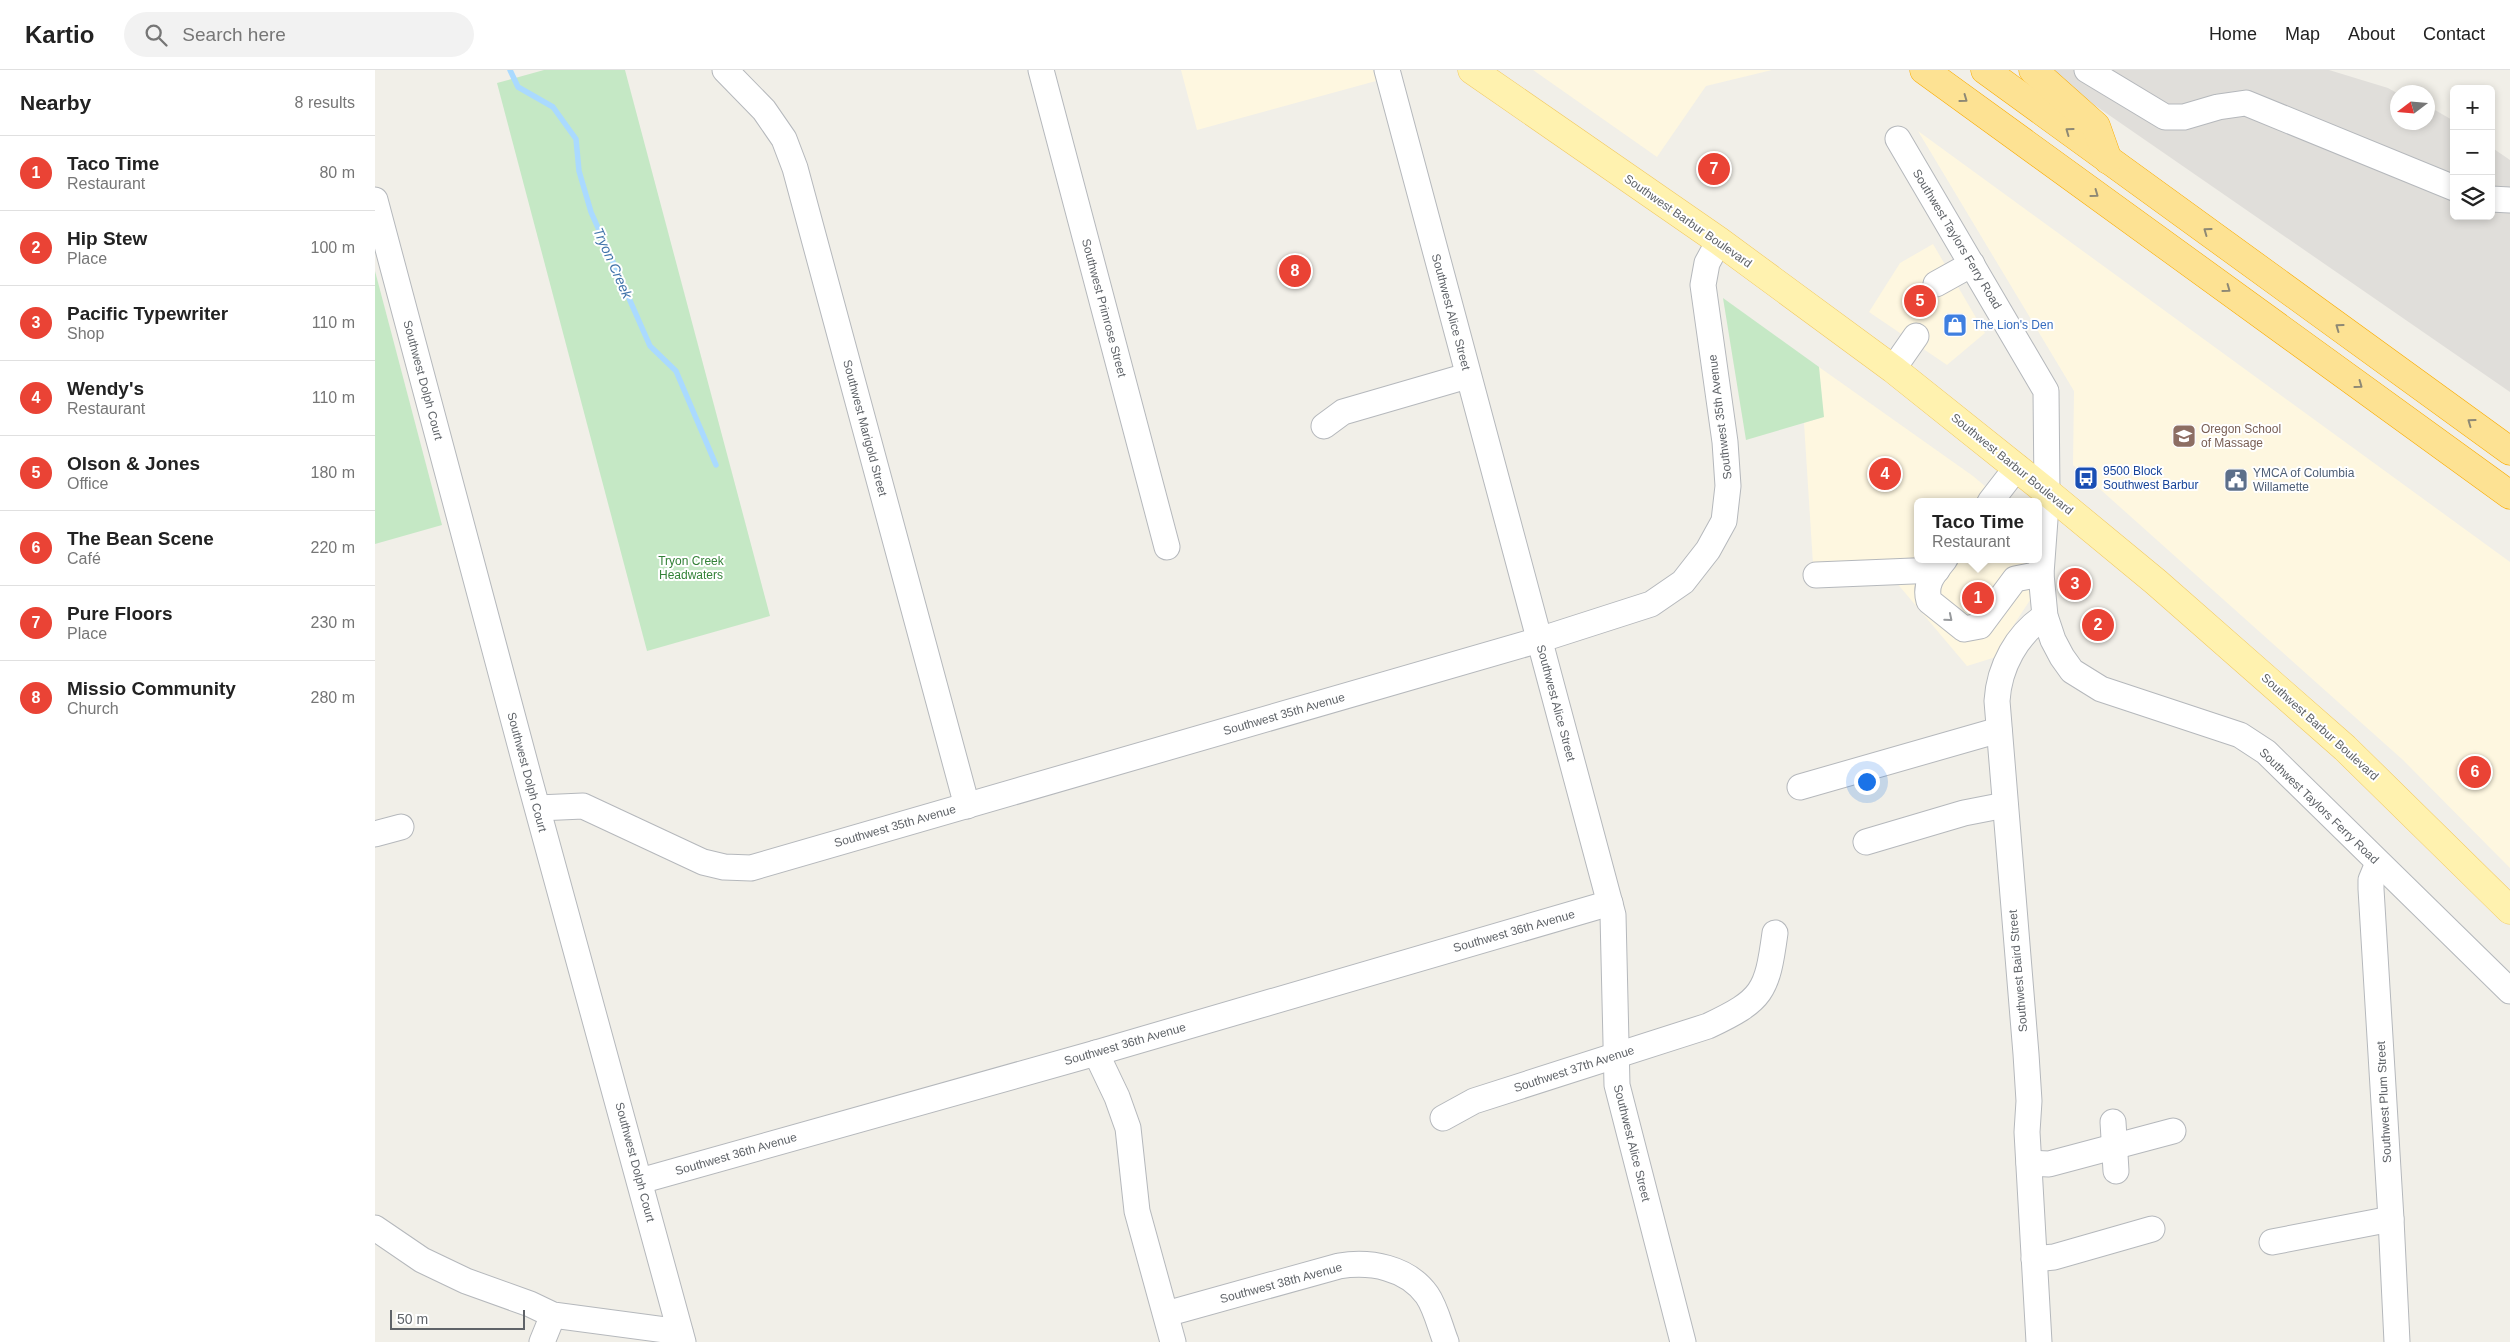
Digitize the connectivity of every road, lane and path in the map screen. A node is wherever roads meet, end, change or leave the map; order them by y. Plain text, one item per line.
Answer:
1 (725, 70) edge
2 (1041, 70) edge
3 (1387, 70) edge
4 (1472, 70) edge
5 (1924, 70) edge
6 (1985, 70) edge
7 (2033, 70) edge
8 (2087, 70) edge
9 (1898, 139) dead end
10 (2108, 160) junction
11 (2450, 186) edge
12 (2495, 199) edge
13 (375, 200) edge
14 (2510, 200) edge
15 (1719, 241) junction
16 (1972, 264) junction
17 (1937, 284) dead end
18 (1916, 336) dead end
19 (1893, 369) junction
20 (1467, 376) junction
21 (1324, 426) dead end
22 (2510, 450) edge
23 (2017, 467) junction
24 (2047, 492) junction
25 (2510, 495) edge
26 (1993, 498) edge
27 (1167, 547) dead end
28 (2042, 560) edge
29 (2042, 563) edge
30 (1937, 569) edge
31 (2041, 574) junction
32 (1816, 575) dead end
33 (2045, 616) junction
34 (1539, 640) junction
35 (1999, 730) junction
36 (1800, 787) dead end
37 (2005, 805) junction
38 (967, 806) junction
39 (538, 808) junction
40 (401, 827) dead end
41 (375, 834) edge
42 (1866, 842) dead end
43 (2378, 863) junction
44 (1609, 903) junction
45 (2510, 910) edge
46 (1775, 933) dead end
47 (2510, 991) edge
48 (1096, 1053) junction
49 (1615, 1057) junction
50 (1443, 1118) dead end
51 (2173, 1131) dead end
52 (2114, 1134) junction
53 (2029, 1163) junction
54 (2116, 1171) dead end
55 (640, 1180) junction
56 (2391, 1219) junction
57 (375, 1228) edge
58 (2152, 1229) dead end
59 (2272, 1242) dead end
60 (2035, 1259) junction
61 (1166, 1314) junction
62 (553, 1315) junction
63 (681, 1337) edge
64 (542, 1342) edge
65 (1173, 1342) edge
66 (1445, 1342) edge
67 (1683, 1342) edge
68 (2039, 1342) edge
69 (2397, 1342) edge

1 - 38 street, Southwest Marigold Street
2 - 27 street, Southwest Primrose Street
3 - 20 street, Southwest Alice Street
4 - 15 main road, Southwest Barbur Boulevard
5 -> 25 highway
10 -> 6 highway
7 - 10 highway
8 - 11 street
9 - 16 street, Southwest Taylors Ferry Road
22 -> 10 highway
12 - 14 street
13 - 39 street, Southwest Dolph Court
15 - 19 main road, Southwest Barbur Boulevard
15 - 34 street, Southwest 35th Avenue
16 - 17 street
16 - 24 street, Southwest Taylors Ferry Road
18 - 19 street
19 - 23 main road, Southwest Barbur Boulevard
20 - 21 street
20 - 34 street, Southwest Alice Street
23 - 24 main road, Southwest Barbur Boulevard
23 - 26 street
24 - 28 street, Southwest Taylors Ferry Road
24 - 45 main road, Southwest Barbur Boulevard
29 - 31 street, Southwest Taylors Ferry Road
30 -> 31 street
30 - 32 street
31 - 33 street, Southwest Taylors Ferry Road
33 - 35 street, Southwest Baird Street
33 - 43 street, Southwest Taylors Ferry Road
34 - 38 street, Southwest 35th Avenue
34 - 44 street, Southwest Alice Street
35 - 36 street
35 - 37 street, Southwest Baird Street
37 - 42 street
37 - 53 street, Southwest Baird Street
38 - 39 street, Southwest 35th Avenue
39 - 55 street, Southwest Dolph Court
40 - 41 street
43 - 47 street, Southwest Taylors Ferry Road
43 - 56 street, Southwest Plum Street
44 - 48 street, Southwest 36th Avenue
44 - 49 street, Southwest Alice Street
46 - 49 street, Southwest 37th Avenue
48 - 55 street, Southwest 36th Avenue
48 - 61 street
49 - 50 street, Southwest 37th Avenue
49 - 67 street, Southwest Alice Street
51 - 52 street
52 - 53 street
52 - 54 street
53 - 60 street, Southwest Baird Street
55 - 63 street, Southwest Dolph Court
56 - 59 street
56 - 69 street, Southwest Plum Street
57 - 62 street
58 - 60 street
60 - 68 street, Southwest Baird Street
61 - 65 street
61 - 66 street, Southwest 38th Avenue
62 - 63 street
62 - 64 street

